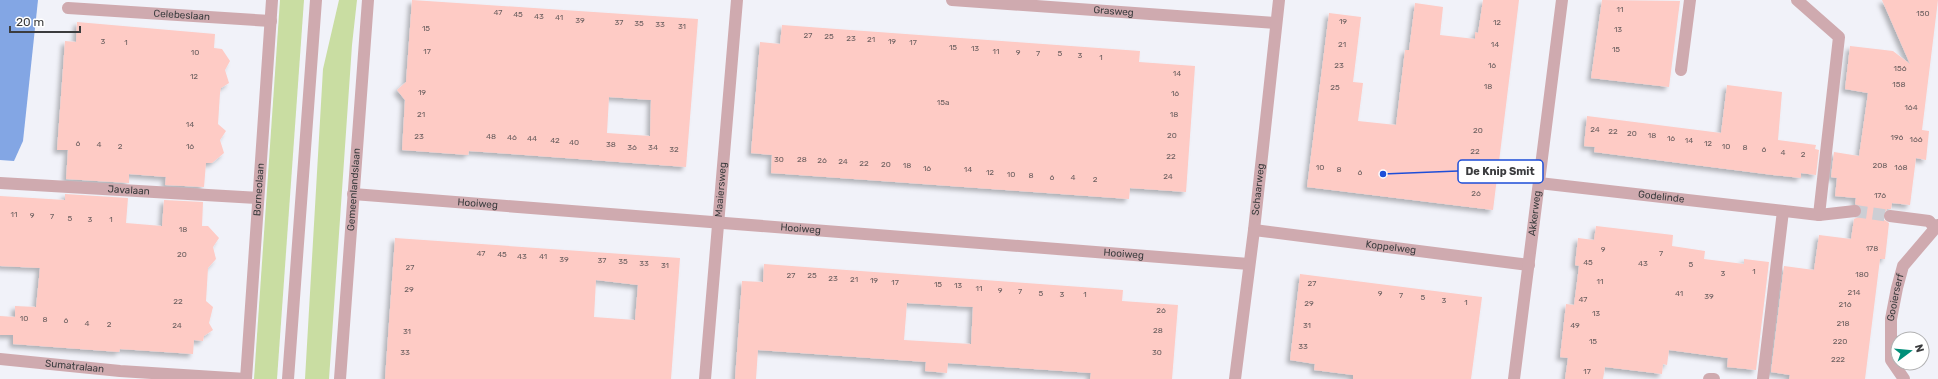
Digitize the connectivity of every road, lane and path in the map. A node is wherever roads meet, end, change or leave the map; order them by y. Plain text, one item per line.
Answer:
1 (272, 0) edge
2 (316, 0) edge
3 (368, 0) edge
4 (737, 0) edge
5 (952, 0) edge
6 (1279, 0) edge
7 (1562, 0) edge
8 (1690, 0) edge
9 (1797, 0) edge
10 (68, 8) dead end
11 (271, 21) junction
12 (1276, 23) junction
13 (1681, 70) dead end
14 (0, 183) edge
15 (1539, 183) junction
16 (353, 194) junction
17 (258, 198) junction
18 (1783, 211) junction
19 (1854, 211) tunnel mouth
20 (1819, 215) junction
21 (1890, 216) tunnel mouth
22 (717, 223) junction
23 (1936, 226) edge
24 (1254, 230) junction
25 (1249, 264) junction
26 (1529, 265) junction
27 (0, 359) edge
28 (246, 379) edge
29 (288, 379) edge
30 (340, 379) edge
31 (704, 379) edge
32 (1235, 379) edge
33 (1514, 379) edge
34 (1709, 379) edge
35 (1714, 379) edge
36 (1763, 379) edge
37 (1904, 379) edge

1 - 11 street, Borneolaan
2 - 29 street
3 - 16 street, Gemeenlandslaan
4 - 22 street, Maaiersweg
5 - 12 street, Grasweg
6 - 12 street, Schaarweg
7 - 15 street, Akkerweg
8 - 13 street
9 - 20 street
10 - 11 street, Celebeslaan
11 - 17 street, Borneolaan
12 - 24 street, Schaarweg
14 - 17 street, Javalaan
15 - 18 street, Godelinde
15 - 26 street, Akkerweg
16 - 22 street, Hooiweg
16 - 30 street, Gemeenlandslaan
17 - 28 street, Borneolaan
18 - 20 street, Godelinde
18 - 36 street
19 - 20 street, Godelinde
21 - 23 street
22 - 25 street, Hooiweg
22 - 31 street, Maaiersweg
23 - 37 street, Gooierserf
24 - 25 street, Schaarweg
24 - 26 street, Koppelweg
25 - 32 street, Schaarweg
26 - 33 street, Akkerweg
27 - 28 street, Sumatralaan
34 - 35 street

